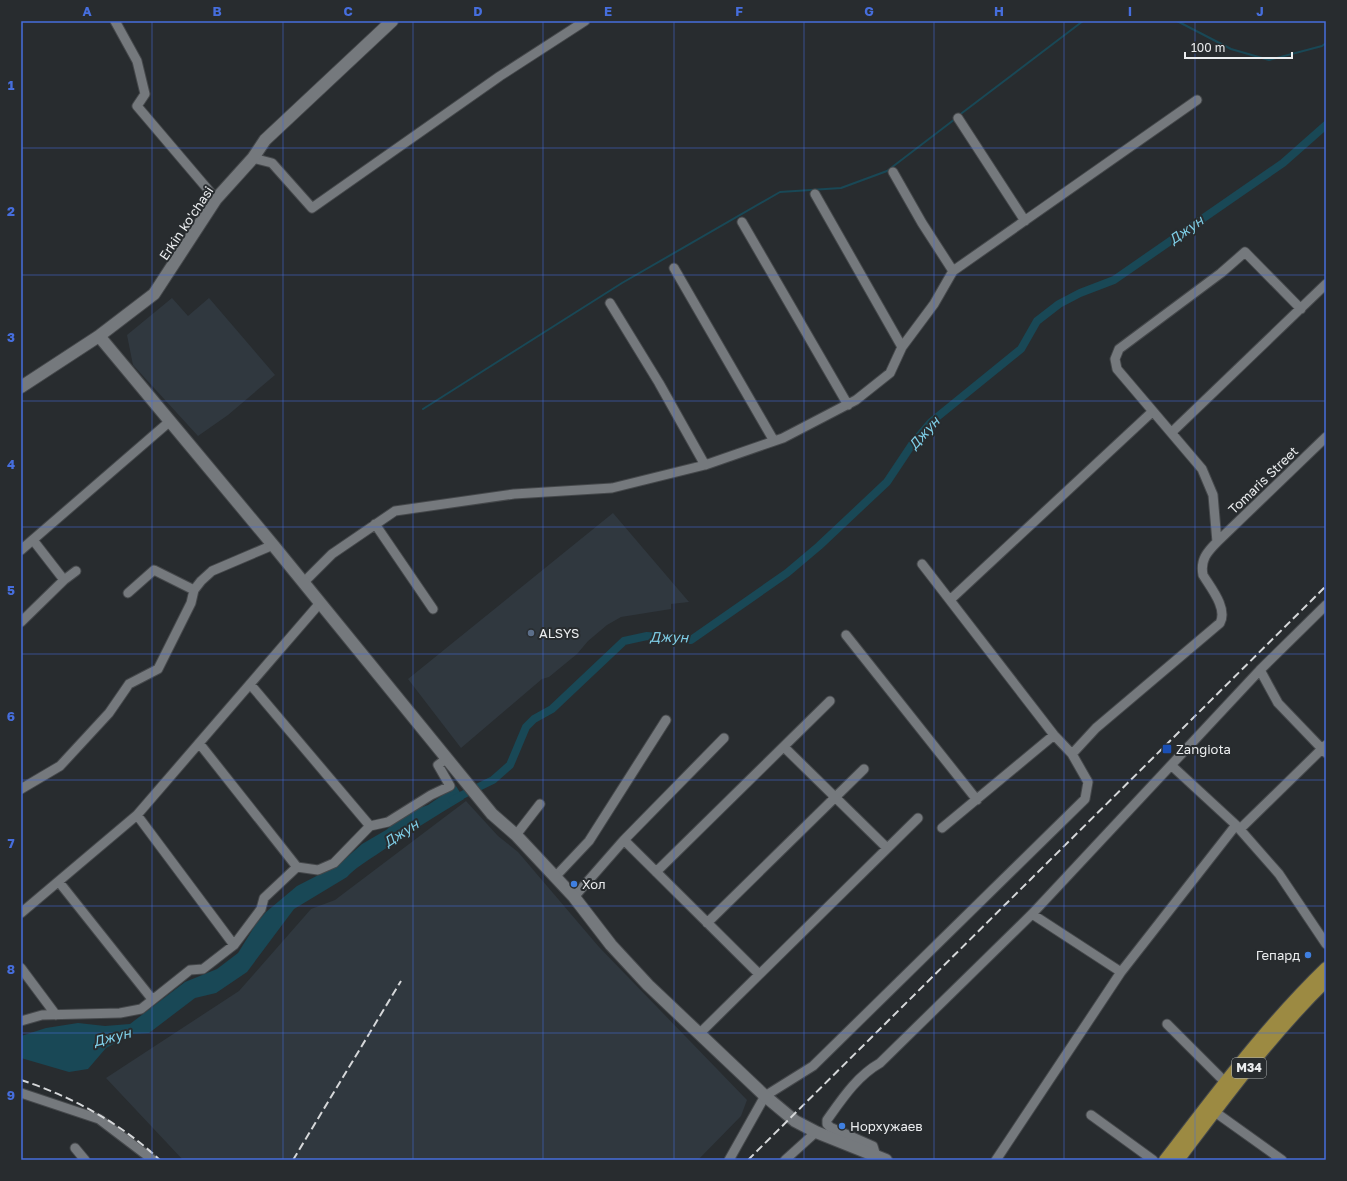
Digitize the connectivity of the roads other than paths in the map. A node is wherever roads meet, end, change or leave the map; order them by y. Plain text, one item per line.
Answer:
1 (115, 21) edge
2 (392, 21) edge
3 (585, 21) edge
4 (1197, 100) dead end
5 (958, 118) dead end
6 (253, 158) junction
7 (893, 172) dead end
8 (815, 194) dead end
9 (216, 199) junction
10 (1025, 221) junction
11 (742, 222) dead end
12 (674, 268) dead end
13 (953, 271) junction
14 (1326, 284) edge
15 (610, 303) dead end
16 (1301, 309) junction
17 (99, 336) junction
18 (902, 347) junction
19 (21, 387) edge
20 (848, 405) junction
21 (1152, 412) junction
22 (169, 422) junction
23 (1172, 432) junction
24 (1326, 437) edge
25 (774, 441) junction
26 (705, 465) junction
27 (375, 524) junction
28 (33, 540) junction
29 (1218, 542) junction
30 (273, 545) junction
31 (21, 550) edge
32 (922, 564) dead end
33 (76, 571) dead end
34 (64, 580) junction
35 (304, 582) junction
36 (194, 590) junction
37 (128, 592) dead end
38 (951, 599) junction
39 (320, 603) junction
40 (1326, 605) edge
41 (433, 609) dead end
42 (21, 622) edge
43 (846, 635) dead end
44 (1260, 670) junction
45 (250, 684) junction
46 (830, 701) dead end
47 (666, 720) dead end
48 (1054, 735) junction
49 (724, 738) dead end
50 (199, 743) junction
51 (784, 747) junction
52 (1325, 749) edge
53 (1072, 754) junction
54 (446, 758) junction
55 (1172, 766) junction
56 (864, 769) dead end
57 (21, 789) edge
58 (835, 796) junction
59 (977, 800) junction
60 (540, 804) dead end
61 (137, 815) junction
62 (918, 818) dead end
63 (370, 826) junction
64 (1238, 827) junction
65 (942, 828) dead end
66 (516, 835) junction
67 (624, 840) junction
68 (887, 848) junction
69 (297, 867) junction
70 (656, 872) junction
71 (555, 877) junction
72 (59, 882) junction
73 (574, 897) junction
74 (21, 913) edge
75 (1032, 914) junction
76 (707, 923) junction
77 (1326, 944) edge
78 (234, 945) junction
79 (21, 968) edge
80 (1326, 968) edge
81 (1121, 972) junction
82 (759, 974) junction
83 (1326, 981) edge
84 (152, 1000) junction
85 (56, 1014) junction
86 (21, 1021) edge
87 (1167, 1024) dead end
88 (699, 1034) junction
89 (1225, 1082) junction
90 (21, 1093) edge
91 (765, 1096) junction
92 (1215, 1112) junction
93 (1092, 1115) dead end
94 (816, 1132) junction
95 (75, 1148) dead end
96 (879, 1159) edge
97 (85, 1160) edge
98 (153, 1160) edge
99 (730, 1160) edge
100 (785, 1160) edge
101 (996, 1160) edge
102 (1153, 1160) edge
103 (1165, 1160) edge
104 (1178, 1160) edge
105 (1282, 1160) edge

1 - 9 street
2 - 6 main road, Erkin ko'chasi
3 - 6 street
4 - 10 street
5 - 10 street
6 - 9 main road, Erkin ko'chasi
7 - 13 street
8 - 18 street
9 - 17 main road, Erkin ko'chasi
10 - 13 street
11 - 20 street
12 - 25 street
13 - 18 street
14 - 16 street
15 - 26 street
16 - 21 street
16 - 23 street
17 - 19 main road, Erkin ko'chasi
17 - 22 main road
18 - 20 street
20 - 25 street
21 - 23 street
21 - 38 street
22 - 28 street
22 - 30 main road
23 - 29 street
24 - 29 street, Tomaris Street
25 - 26 street
26 - 27 street
27 - 35 street
27 - 41 street
28 - 31 street
28 - 34 street
29 - 53 street, Tomaris Street
30 - 35 main road
30 - 36 street
32 - 38 street
33 - 34 street
34 - 42 street
35 - 39 main road
36 - 37 street
36 - 57 street
38 - 48 street
39 - 45 street
39 - 54 main road
40 - 44 street
43 - 59 street
44 - 52 street
44 - 55 street
45 - 50 street
45 - 63 street
46 - 51 street
47 - 71 street
48 - 53 street
48 - 59 street
49 - 67 street
50 - 61 street
50 - 69 street
51 - 58 street
51 - 70 street
52 - 64 street
53 - 91 street
54 - 63 street
54 - 66 main road
55 - 64 street
55 - 75 street
56 - 58 street
58 - 68 street
58 - 76 street
59 - 65 street
60 - 66 street
61 - 72 street
61 - 78 street
62 - 68 street
63 - 69 street
64 - 77 street
64 - 81 street
66 - 71 main road
67 - 70 street
67 - 73 street
68 - 82 street
69 - 78 street
70 - 76 street
71 - 73 main road
72 - 74 street
72 - 84 street
73 - 88 main road
75 - 81 street
75 - 96 street
76 - 82 street
78 - 84 street
79 - 85 street
80 - 89 main road, M34
81 - 101 street
82 - 88 street
83 - 92 main road, M34
84 - 85 street
85 - 86 street
87 - 89 street
88 - 91 main road
89 - 103 main road, M34
90 - 98 street
91 - 94 main road
91 - 99 street
92 - 104 main road, M34
92 - 105 street
93 - 102 street
94 - 96 main road
94 - 100 street
95 - 97 street

